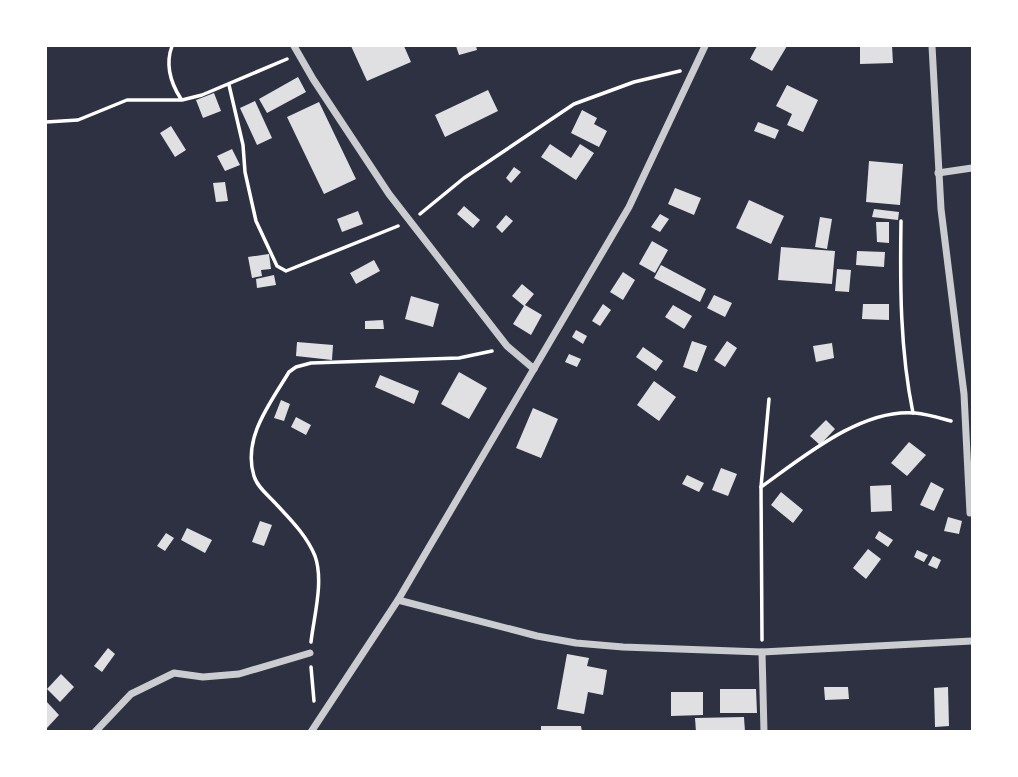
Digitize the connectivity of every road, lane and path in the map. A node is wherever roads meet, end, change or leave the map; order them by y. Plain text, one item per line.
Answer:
1 (172, 46) edge
2 (294, 46) edge
3 (705, 46) edge
4 (932, 46) edge
5 (299, 54) junction
6 (695, 67) junction
7 (229, 85) junction
8 (182, 100) junction
9 (46, 122) edge
10 (972, 168) edge
11 (938, 173) junction
12 (901, 221) dead end
13 (410, 222) junction
14 (507, 346) junction
15 (534, 369) junction
16 (769, 399) dead end
17 (913, 413) junction
18 (965, 426) junction
19 (761, 487) junction
20 (972, 513) edge
21 (398, 600) junction
22 (972, 641) edge
23 (762, 652) junction
24 (310, 653) junction
25 (316, 724) junction
26 (95, 732) edge
27 (310, 732) edge
28 (764, 732) edge

1 - 8 path
2 - 5 street
3 - 6 street
4 - 11 street
5 - 7 path
5 - 13 street
6 - 13 path
6 - 15 street
7 - 8 path
7 - 13 path
8 - 9 path
10 - 11 street
11 - 18 street
12 - 17 path
13 - 14 street
14 - 15 street
14 - 24 path
15 - 21 street
16 - 19 path
17 - 18 path
17 - 19 path
18 - 20 street
19 - 23 path
21 - 23 street
21 - 25 street
22 - 23 street
23 - 28 street
24 - 25 path
24 - 26 street
25 - 27 street

